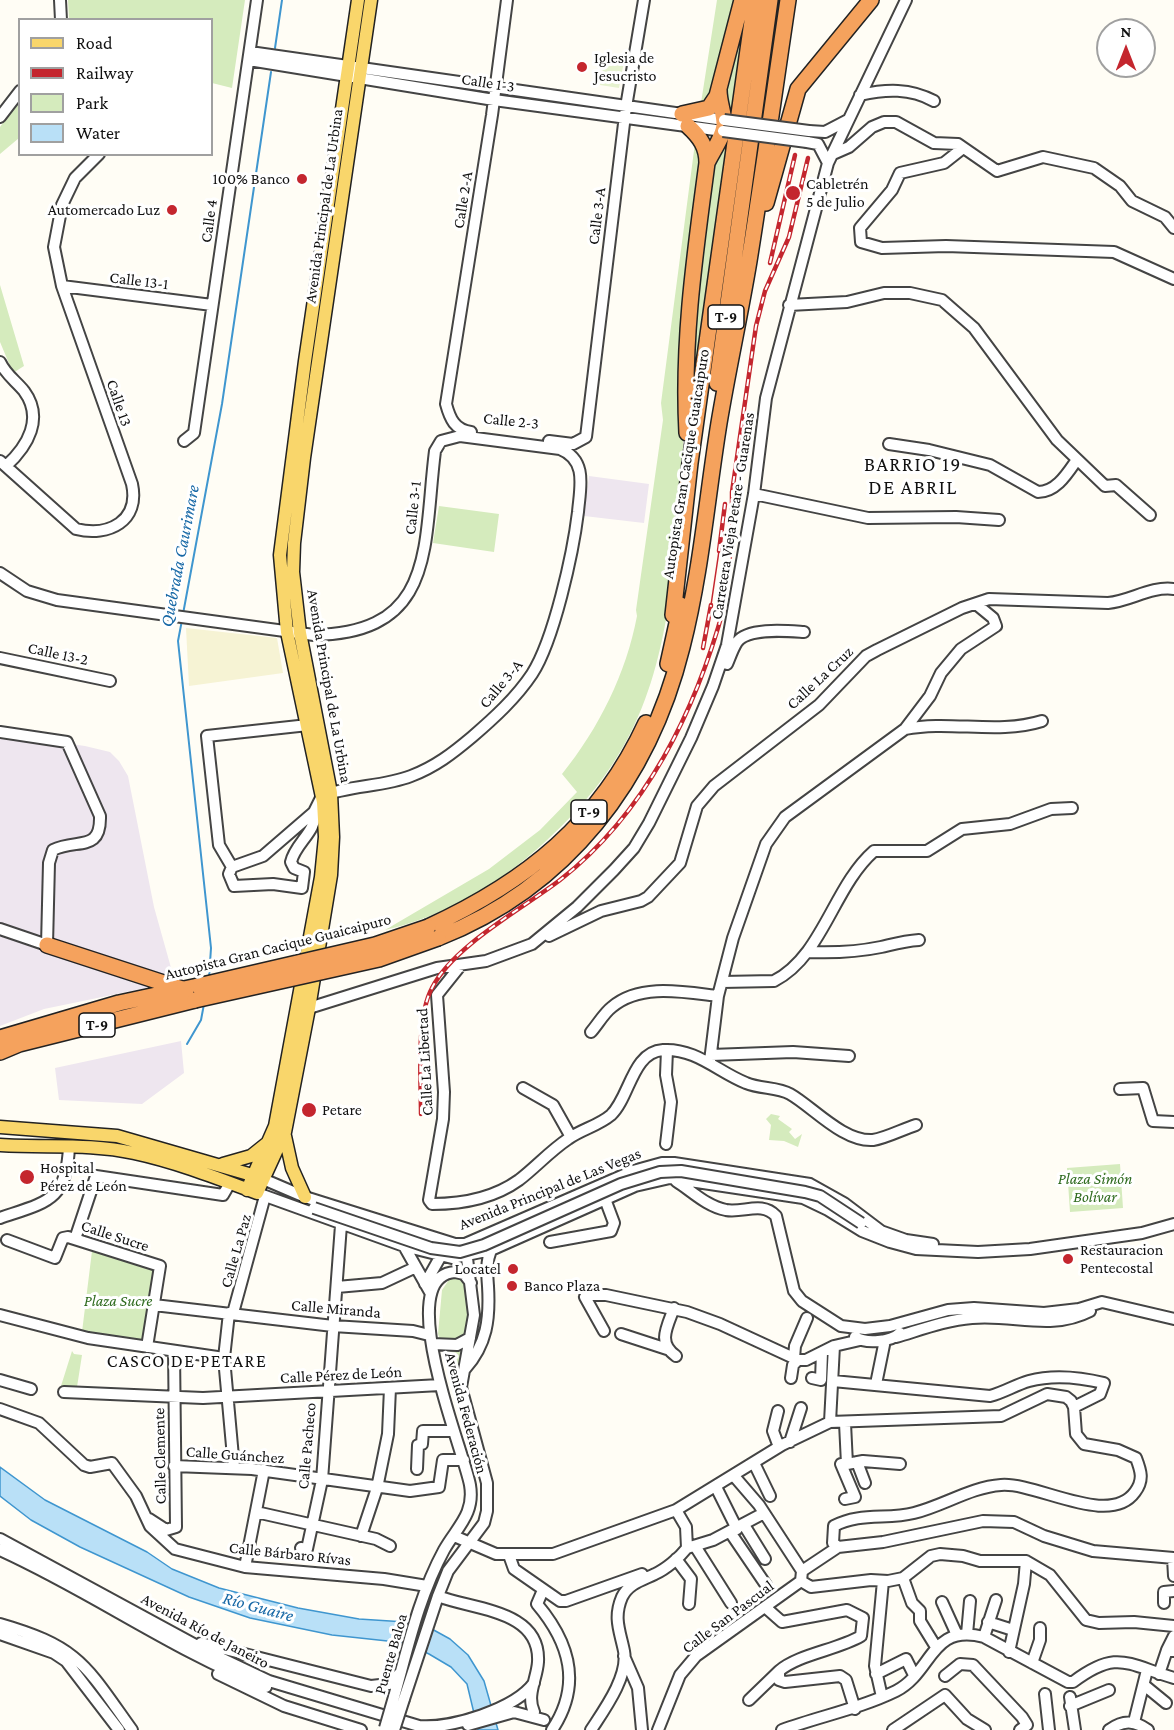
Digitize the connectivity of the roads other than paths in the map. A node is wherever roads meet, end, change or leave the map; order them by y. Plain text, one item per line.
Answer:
1 (60, 0) edge
2 (257, 0) edge
3 (358, 0) edge
4 (371, 0) edge
5 (507, 0) edge
6 (644, 0) edge
7 (742, 0) edge
8 (755, 0) edge
9 (770, 0) edge
10 (788, 0) edge
11 (871, 0) edge
12 (906, 0) edge
13 (61, 18) edge
14 (249, 56) junction
15 (354, 71) junction
16 (495, 88) junction
17 (719, 90) junction
18 (18, 94) edge
19 (860, 95) junction
20 (494, 100) junction
21 (934, 101) dead end
22 (625, 112) junction
23 (0, 117) edge
24 (685, 120) junction
25 (848, 120) junction
26 (724, 126) junction
27 (808, 137) junction
28 (963, 148) junction
29 (97, 156) edge
30 (831, 158) junction
31 (707, 164) junction
32 (1174, 228) edge
33 (1174, 279) edge
34 (62, 286) junction
35 (744, 290) junction
36 (212, 305) junction
37 (789, 305) junction
38 (0, 362) edge
39 (446, 404) joint
40 (586, 436) joint
41 (184, 441) dead end
42 (889, 444) dead end
43 (575, 460) joint
44 (1076, 461) junction
45 (690, 463) junction
46 (3, 464) edge
47 (754, 494) junction
48 (1150, 515) dead end
49 (999, 520) dead end
50 (0, 573) edge
51 (1174, 589) edge
52 (976, 604) junction
53 (287, 632) junction
54 (804, 632) dead end
55 (300, 633) junction
56 (674, 633) junction
57 (0, 658) edge
58 (110, 681) dead end
59 (715, 681) junction
60 (1042, 721) dead end
61 (308, 725) junction
62 (905, 729) junction
63 (0, 732) edge
64 (327, 795) junction
65 (1072, 808) dead end
66 (314, 812) junction
67 (232, 867) junction
68 (0, 929) edge
69 (433, 933) junction
70 (918, 940) dead end
71 (532, 944) junction
72 (46, 945) junction
73 (808, 952) junction
74 (461, 964) junction
75 (722, 982) junction
76 (182, 989) junction
77 (196, 993) junction
78 (718, 996) junction
79 (309, 1008) junction
80 (142, 1014) junction
81 (591, 1032) dead end
82 (0, 1038) edge
83 (667, 1050) junction
84 (0, 1052) edge
85 (849, 1056) dead end
86 (711, 1058) junction
87 (0, 1063) edge
88 (523, 1088) dead end
89 (1120, 1089) dead end
90 (1174, 1122) edge
91 (916, 1125) dead end
92 (0, 1127) edge
93 (285, 1132) junction
94 (571, 1137) junction
95 (271, 1139) junction
96 (666, 1144) dead end
97 (0, 1145) edge
98 (69, 1146) junction
99 (221, 1164) junction
100 (258, 1177) junction
101 (670, 1178) junction
102 (230, 1183) junction
103 (256, 1193) junction
104 (305, 1197) junction
105 (605, 1199) junction
106 (314, 1208) junction
107 (296, 1209) junction
108 (0, 1218) edge
109 (1174, 1218) edge
110 (1174, 1224) edge
111 (341, 1225) junction
112 (879, 1234) junction
113 (75, 1239) junction
114 (7, 1240) dead end
115 (550, 1242) dead end
116 (446, 1243) junction
117 (465, 1244) junction
118 (404, 1246) junction
119 (491, 1250) junction
120 (442, 1256) junction
121 (467, 1256) junction
122 (414, 1268) junction
123 (471, 1283) junction
124 (337, 1287) junction
125 (428, 1288) junction
126 (1107, 1302) junction
127 (154, 1305) junction
128 (674, 1308) junction
129 (234, 1313) junction
130 (0, 1315) edge
131 (807, 1318) dead end
132 (917, 1319) junction
133 (1174, 1319) edge
134 (333, 1326) junction
135 (841, 1326) junction
136 (604, 1330) dead end
137 (621, 1334) dead end
138 (470, 1338) junction
139 (890, 1338) junction
140 (431, 1340) junction
141 (860, 1340) junction
142 (834, 1346) junction
143 (147, 1347) junction
144 (174, 1351) junction
145 (822, 1352) junction
146 (224, 1358) junction
147 (796, 1359) junction
148 (465, 1369) junction
149 (791, 1378) dead end
150 (812, 1378) dead end
151 (0, 1380) edge
152 (833, 1381) junction
153 (440, 1384) junction
154 (876, 1384) junction
155 (390, 1388) junction
156 (30, 1389) dead end
157 (327, 1391) junction
158 (64, 1392) dead end
159 (228, 1396) junction
160 (174, 1399) junction
161 (1074, 1407) junction
162 (801, 1408) dead end
163 (0, 1409) edge
164 (778, 1412) dead end
165 (830, 1422) junction
166 (845, 1423) junction
167 (453, 1431) junction
168 (784, 1444) junction
169 (464, 1460) junction
170 (754, 1463) junction
171 (852, 1463) junction
172 (900, 1464) dead end
173 (174, 1466) junction
174 (234, 1468) junction
175 (417, 1468) dead end
176 (264, 1470) junction
177 (734, 1476) junction
178 (322, 1480) junction
179 (866, 1483) dead end
180 (716, 1487) junction
181 (377, 1488) junction
182 (770, 1496) dead end
183 (845, 1499) dead end
184 (676, 1510) junction
185 (256, 1512) junction
186 (764, 1513) junction
187 (146, 1518) junction
188 (312, 1526) junction
189 (737, 1528) junction
190 (361, 1536) junction
191 (454, 1536) junction
192 (0, 1539) edge
193 (469, 1543) junction
194 (390, 1546) dead end
195 (691, 1547) junction
196 (837, 1547) junction
197 (301, 1548) dead end
198 (0, 1552) edge
199 (508, 1555) junction
200 (1173, 1558) edge
201 (676, 1559) junction
202 (765, 1559) dead end
203 (1026, 1561) junction
204 (246, 1567) junction
205 (655, 1574) junction
206 (801, 1576) junction
207 (1174, 1576) edge
208 (903, 1578) junction
209 (883, 1581) junction
210 (766, 1585) dead end
211 (427, 1586) junction
212 (543, 1590) junction
213 (1174, 1591) edge
214 (438, 1596) junction
215 (970, 1600) dead end
216 (996, 1600) dead end
217 (942, 1602) dead end
218 (731, 1603) dead end
219 (1164, 1603) dead end
220 (689, 1604) dead end
221 (765, 1607) junction
222 (988, 1622) junction
223 (0, 1624) edge
224 (1174, 1626) edge
225 (1040, 1628) dead end
226 (1013, 1630) junction
227 (0, 1634) edge
228 (962, 1635) junction
229 (1174, 1636) edge
230 (984, 1637) junction
231 (177, 1640) junction
232 (936, 1647) junction
233 (1171, 1651) edge
234 (1009, 1652) junction
235 (624, 1656) junction
236 (410, 1659) junction
237 (1032, 1663) junction
238 (1147, 1670) junction
239 (779, 1671) junction
240 (401, 1673) junction
241 (876, 1674) junction
242 (1159, 1674) junction
243 (914, 1675) junction
244 (945, 1676) dead end
245 (1174, 1678) edge
246 (534, 1683) junction
247 (1144, 1684) junction
248 (1108, 1690) dead end
249 (1045, 1694) dead end
250 (882, 1697) junction
251 (399, 1698) junction
252 (749, 1700) dead end
253 (1166, 1703) dead end
254 (855, 1709) junction
255 (502, 1711) junction
256 (534, 1712) junction
257 (544, 1720) junction
258 (1134, 1722) junction
259 (115, 1727) edge
260 (445, 1727) edge
261 (553, 1728) edge
262 (389, 1729) edge
263 (132, 1730) edge
264 (361, 1730) edge
265 (412, 1730) edge
266 (591, 1730) edge
267 (642, 1730) edge
268 (658, 1730) edge
269 (782, 1730) edge
270 (893, 1730) edge
271 (985, 1730) edge
272 (1020, 1730) edge
273 (1049, 1730) edge
274 (1075, 1730) edge
275 (1109, 1730) edge
276 (1148, 1730) edge

1 - 13 street
2 - 14 street, Calle 4
3 - 15 main road, Avenida Principal de La Urbina
4 - 15 main road, Avenida Principal de La Urbina
5 - 16 street, Calle 2-A
6 - 22 street, Calle 3-A
7 - 17 highway
8 - 45 highway
9 - 56 highway, Autopista Gran Cacique Guaicaipuro / T-9
10 - 35 highway, Autopista Gran Cacique Guaicaipuro / T-9
11 - 35 highway
12 - 19 street, Carretera Vieja Petare - Guarenas
14 - 15 street, Calle 1-3
14 - 36 street, Calle 4
15 - 16 street, Calle 1-3
15 - 20 street, Calle 1-3
15 - 53 main road, Avenida Principal de La Urbina
15 - 55 main road, Avenida Principal de La Urbina
16 - 20 street, Calle 2-A
16 - 22 street, Calle 1-3
17 - 24 highway
17 - 26 highway
18 - 23 street
19 - 21 street
19 - 25 street, Carretera Vieja Petare - Guarenas
20 - 22 street, Calle 1-3
20 - 39 street, Calle 2-A
22 - 24 street, Calle 1-3
22 - 40 street, Calle 3-A
24 - 26 street, Calle 1-3
24 - 31 highway
25 - 27 street, Calle 1-3
25 - 30 street, Carretera Vieja Petare - Guarenas
26 - 27 street, Calle 1-3, bridge
26 - 31 highway
27 - 30 street
28 - 30 street
28 - 32 street
28 - 33 street
29 - 34 street, Calle 13
30 - 37 street, Carretera Vieja Petare - Guarenas
31 - 45 highway
34 - 36 street, Calle 13-1
34 - 46 street, Calle 13
35 - 69 highway, Autopista Gran Cacique Guaicaipuro / T-9
36 - 41 street, Calle 4
37 - 44 street
37 - 47 street, Carretera Vieja Petare - Guarenas
38 - 46 street
39 - 40 street, Calle 2-3
42 - 44 street
43 - 55 street, Calle 3-1
43 - 64 street, Calle 3-A
44 - 48 street
45 - 56 highway
47 - 49 street
47 - 59 street, Carretera Vieja Petare - Guarenas
50 - 53 street
51 - 52 street, Calle La Cruz
52 - 62 street
52 - 71 street, Calle La Cruz
53 - 55 street
53 - 61 main road, Avenida Principal de La Urbina
54 - 59 street
55 - 64 main road, Avenida Principal de La Urbina
56 - 69 highway, Autopista Gran Cacique Guaicaipuro / T-9
57 - 58 street, Calle 13-2
59 - 71 street, Carretera Vieja Petare - Guarenas
60 - 62 street
61 - 64 main road, Avenida Principal de La Urbina
61 - 67 street
62 - 75 street
63 - 72 street
64 - 66 street
64 - 79 main road, Avenida Principal de La Urbina
64 - 95 main road, Avenida Principal de La Urbina
65 - 73 street
66 - 67 street
66 - 67 street
68 - 72 street
69 - 77 highway, Autopista Gran Cacique Guaicaipuro / T-9, bridge
70 - 73 street
71 - 74 street, Carretera Vieja Petare - Guarenas
72 - 76 highway
73 - 75 street
74 - 79 street, Carretera Vieja Petare - Guarenas
74 - 94 street, Calle La Libertad
75 - 78 street
76 - 77 highway, Autopista Gran Cacique Guaicaipuro / T-9
76 - 82 highway, Autopista Gran Cacique Guaicaipuro / T-9
77 - 80 highway, Autopista Gran Cacique Guaicaipuro / T-9
78 - 81 street
78 - 86 street
79 - 93 main road, Avenida Principal de La Urbina
80 - 84 highway, Autopista Gran Cacique Guaicaipuro / T-9
80 - 87 highway, Autopista Gran Cacique Guaicaipuro / T-9
83 - 86 street
83 - 94 street
83 - 96 street
85 - 86 street
86 - 91 street
88 - 94 street
89 - 90 street
92 - 99 main road
93 - 100 main road, Avenida Principal de La Urbina
93 - 104 main road
95 - 99 main road
95 - 100 main road, Avenida Principal de La Urbina
97 - 98 main road
98 - 102 main road
98 - 108 street
99 - 100 main road
100 - 103 main road, Avenida Principal de La Urbina
100 - 104 street, Avenida Principal de Las Vegas
101 - 105 street, Avenida Principal de Las Vegas
101 - 112 street, Avenida Principal de Las Vegas
101 - 135 street
102 - 103 main road
102 - 113 street
103 - 107 street, Avenida Principal de Las Vegas
103 - 129 street, Calle La Paz
104 - 106 street
104 - 116 street, Avenida Principal de Las Vegas
105 - 115 street
105 - 119 street, Avenida Principal de Las Vegas
106 - 107 street
106 - 112 street, bridge
107 - 111 street, Avenida Principal de Las Vegas
109 - 112 street, Avenida Principal de Las Vegas
110 - 112 street, Avenida Principal de Las Vegas
111 - 118 street, Avenida Principal de Las Vegas
111 - 124 street, Calle Pacheco
112 - 117 street, Avenida Principal de Las Vegas
113 - 114 street, Calle Sucre
113 - 127 street, Calle Sucre
116 - 117 street, Avenida Principal de Las Vegas
116 - 120 street
117 - 121 street, Avenida Federación
118 - 120 street, Avenida Principal de Las Vegas
118 - 122 street
119 - 121 street, Avenida Principal de Las Vegas
119 - 148 street
120 - 121 street, Avenida Principal de Las Vegas
120 - 125 street
121 - 123 street, Avenida Federación
122 - 124 street
122 - 125 street
123 - 125 street
123 - 138 street, Avenida Federación
124 - 134 street, Calle Pacheco
125 - 140 street, Avenida Federación
126 - 132 street
126 - 133 street
126 - 139 street
127 - 129 street, Calle Miranda
127 - 143 street
128 - 136 street
128 - 137 street
128 - 147 street
129 - 134 street, Calle Miranda
129 - 146 street, Calle La Paz
130 - 143 street
131 - 147 street
132 - 135 street
132 - 139 street
134 - 140 street, Calle Miranda
134 - 157 street, Calle Pacheco
135 - 141 street
138 - 140 street, Calle Miranda
138 - 148 street, Avenida Federación
139 - 141 street
139 - 154 street
140 - 153 street, Avenida Federación
141 - 142 street
142 - 145 street
142 - 152 street
143 - 144 street
144 - 146 street
144 - 160 street, Calle Clemente
145 - 147 street
145 - 150 street
146 - 159 street, Calle La Paz
147 - 149 street
148 - 193 street, Avenida Federación
151 - 156 street
152 - 154 street
152 - 165 street
153 - 155 street, Calle Pérez de León
153 - 167 street, Avenida Federación
154 - 161 street
155 - 157 street, Calle Pérez de León
155 - 181 street
157 - 159 street, Calle Pérez de León
157 - 178 street, Calle Pacheco
158 - 160 street, Calle Pérez de León
159 - 160 street, Calle Pérez de León
159 - 174 street, Calle La Paz
160 - 173 street, Calle Clemente
161 - 166 street
161 - 196 street
162 - 168 street
163 - 187 street, Calle Bárbaro Rívas
164 - 168 street
165 - 166 street
165 - 168 street
166 - 171 street
167 - 169 street, Avenida Federación
167 - 175 street
168 - 170 street
169 - 181 street, Calle Guánchez
169 - 191 street, Avenida Federación
170 - 177 street
170 - 182 street
171 - 172 street
171 - 179 street
171 - 183 street
173 - 174 street, Calle Guánchez
173 - 187 street, Calle Clemente
174 - 176 street, Calle Guánchez
176 - 178 street, Calle Guánchez
176 - 185 street
177 - 180 street
177 - 186 street
178 - 181 street, Calle Guánchez
178 - 188 street, Calle Pacheco
180 - 184 street
180 - 189 street
181 - 190 street
184 - 195 street
184 - 199 street
185 - 188 street
185 - 204 street
186 - 189 street
186 - 206 street
187 - 204 street, Calle Bárbaro Rívas
188 - 190 street
188 - 197 street, Calle Pacheco
189 - 195 street
189 - 202 street
189 - 210 street
190 - 194 street
191 - 193 street
191 - 211 street, Avenida Federación
192 - 231 street, Avenida Río de Janeiro
193 - 199 street
193 - 214 street, Avenida Federación
195 - 201 street
195 - 218 street
196 - 200 street
196 - 206 street, Calle San Pascual
198 - 231 street, Avenida Río de Janeiro
199 - 212 street
200 - 207 street
201 - 205 street
201 - 220 street
203 - 208 street
203 - 224 street
203 - 226 street
204 - 211 street, Calle Bárbaro Rívas
205 - 212 street
205 - 235 street
206 - 209 street
206 - 221 street, Calle San Pascual
208 - 209 street
208 - 232 street
209 - 241 street
211 - 236 street, Puente Baloa
212 - 261 street
213 - 219 street
214 - 236 street, Puente Baloa
214 - 246 street
215 - 228 street
216 - 222 street
217 - 228 street
221 - 239 street
221 - 268 street, Calle San Pascual
222 - 226 street
222 - 230 street
223 - 263 street
225 - 237 street
226 - 234 street
227 - 259 street
228 - 230 street
228 - 232 street
229 - 233 street
230 - 234 street
231 - 240 street
231 - 260 street, Avenida Río de Janeiro
231 - 264 street
231 - 265 street, Avenida Río de Janeiro
232 - 243 street
233 - 242 street
234 - 237 street
235 - 266 street
235 - 267 street
236 - 240 street, Puente Baloa
236 - 251 street, Puente Baloa
237 - 238 street
238 - 242 street
238 - 247 street
239 - 252 street
239 - 254 street
240 - 251 street, Puente Baloa
241 - 243 street
241 - 250 street
242 - 245 street
243 - 250 street
244 - 272 street
246 - 255 street
246 - 256 street
247 - 253 street
247 - 258 street
248 - 274 street
249 - 273 street
250 - 254 street
251 - 262 street, Puente Baloa, bridge
254 - 269 street
255 - 256 street
255 - 257 street
255 - 260 street, Avenida Río de Janeiro
256 - 257 street
257 - 261 street
258 - 275 street
258 - 276 street
270 - 271 street

